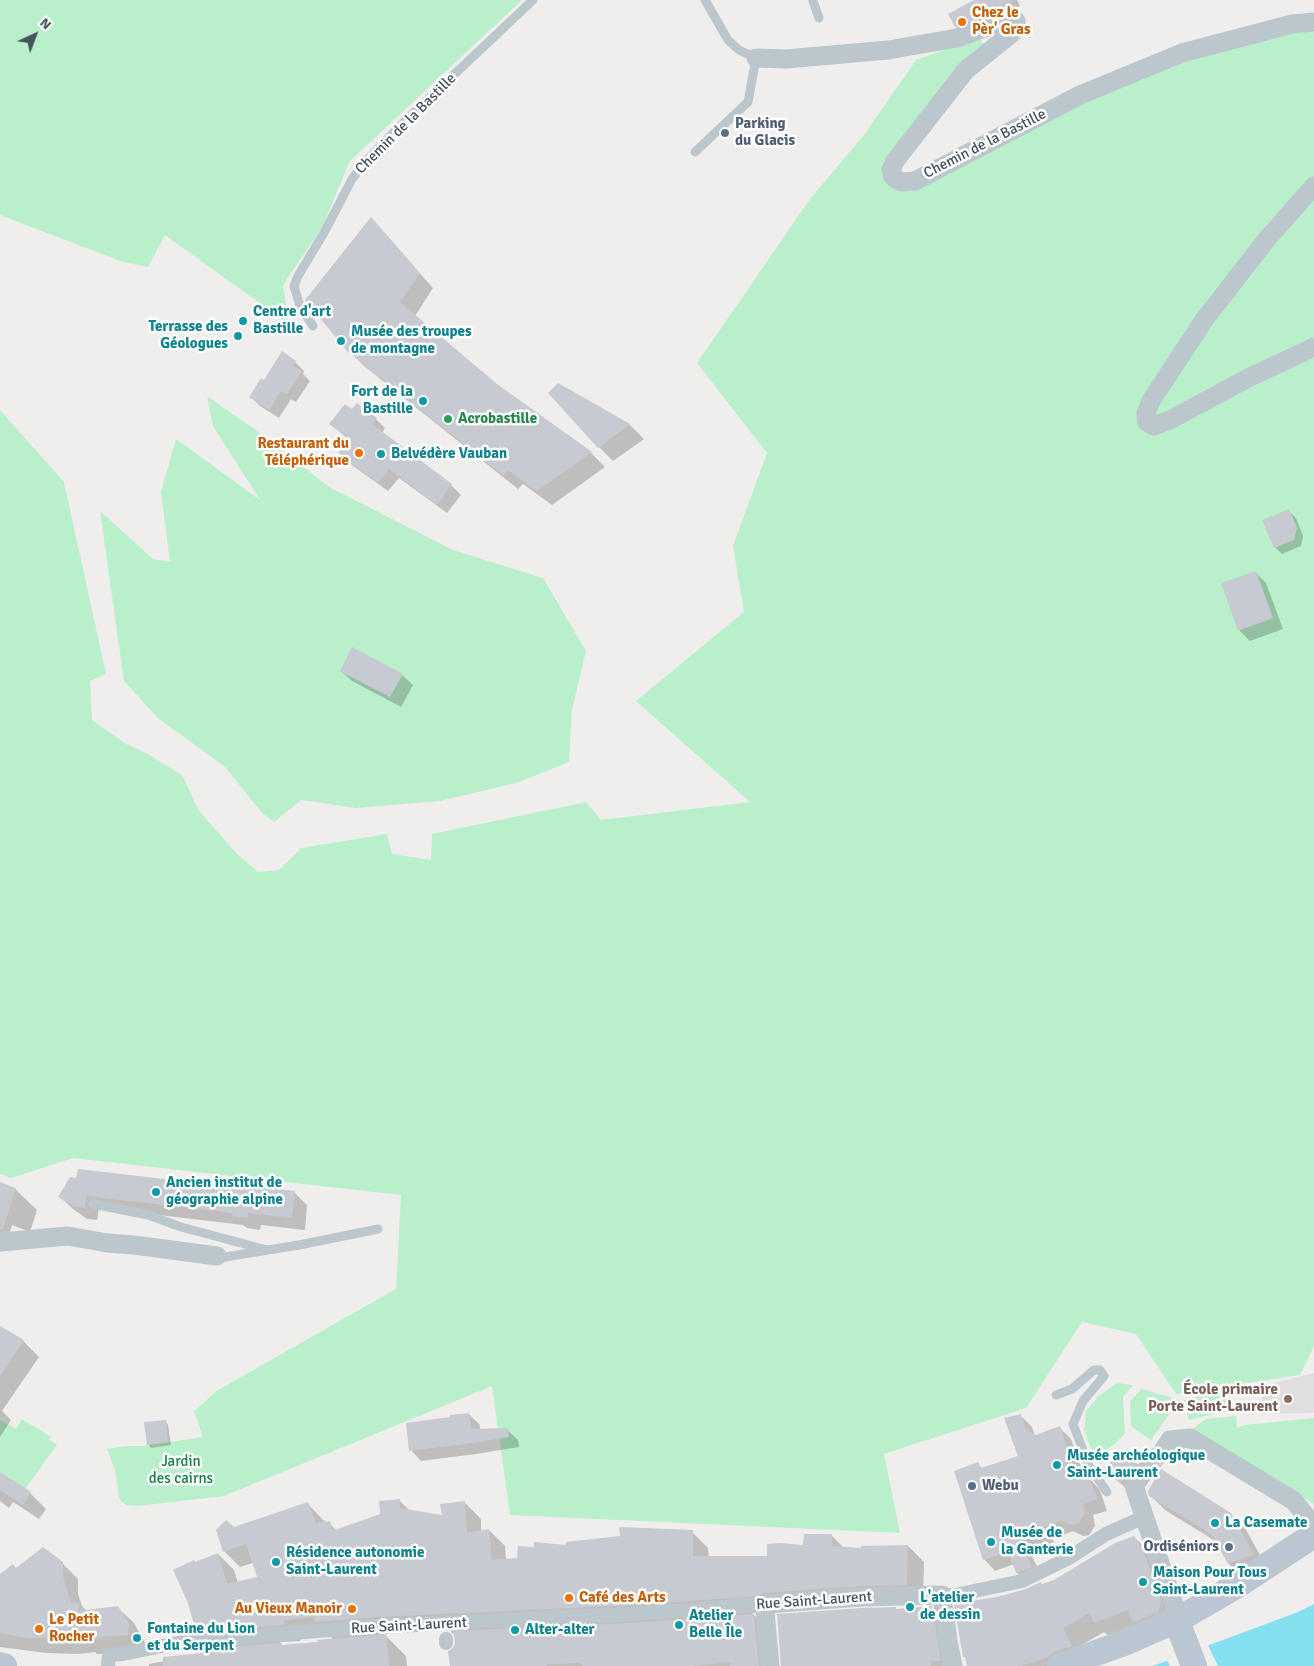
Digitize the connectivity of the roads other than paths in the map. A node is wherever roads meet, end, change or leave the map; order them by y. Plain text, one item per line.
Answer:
1 (533, 0) edge
2 (705, 0) edge
3 (813, 1) edge
4 (819, 18) dead end
5 (1314, 22) edge
6 (756, 58) junction
7 (695, 152) dead end
8 (1314, 186) edge
9 (311, 323) dead end
10 (1314, 347) edge
11 (93, 1204) dead end
12 (378, 1229) dead end
13 (0, 1242) edge
14 (267, 1250) junction
15 (217, 1256) joint
16 (1056, 1395) dead end
17 (1175, 1439) dead end
18 (1147, 1468) tunnel mouth
19 (1107, 1492) dead end
20 (1144, 1517) junction
21 (1314, 1526) edge
22 (1314, 1535) edge
23 (942, 1595) junction
24 (766, 1604) junction
25 (1180, 1625) junction
26 (108, 1660) edge
27 (0, 1665) edge
28 (4, 1666) edge
29 (770, 1666) edge
30 (953, 1666) edge
31 (1060, 1666) edge
32 (1194, 1666) edge

1 - 9 lane, Chemin de la Bastille
2 - 6 lane, Chemin de la Bastille
3 - 4 lane
5 - 6 street, Chemin de la Bastille
6 - 7 lane
8 - 10 street
11 - 14 lane
12 - 14 lane
13 - 15 street
14 - 15 lane
16 - 19 lane
17 - 21 street
18 - 20 street
20 - 23 street, Rue Saint-Laurent
20 - 25 street
22 - 25 main road
23 - 24 street, Rue Saint-Laurent
23 - 30 street
24 - 26 street, Rue Saint-Laurent
24 - 29 street
25 - 31 main road
25 - 32 main road
27 - 28 main road

